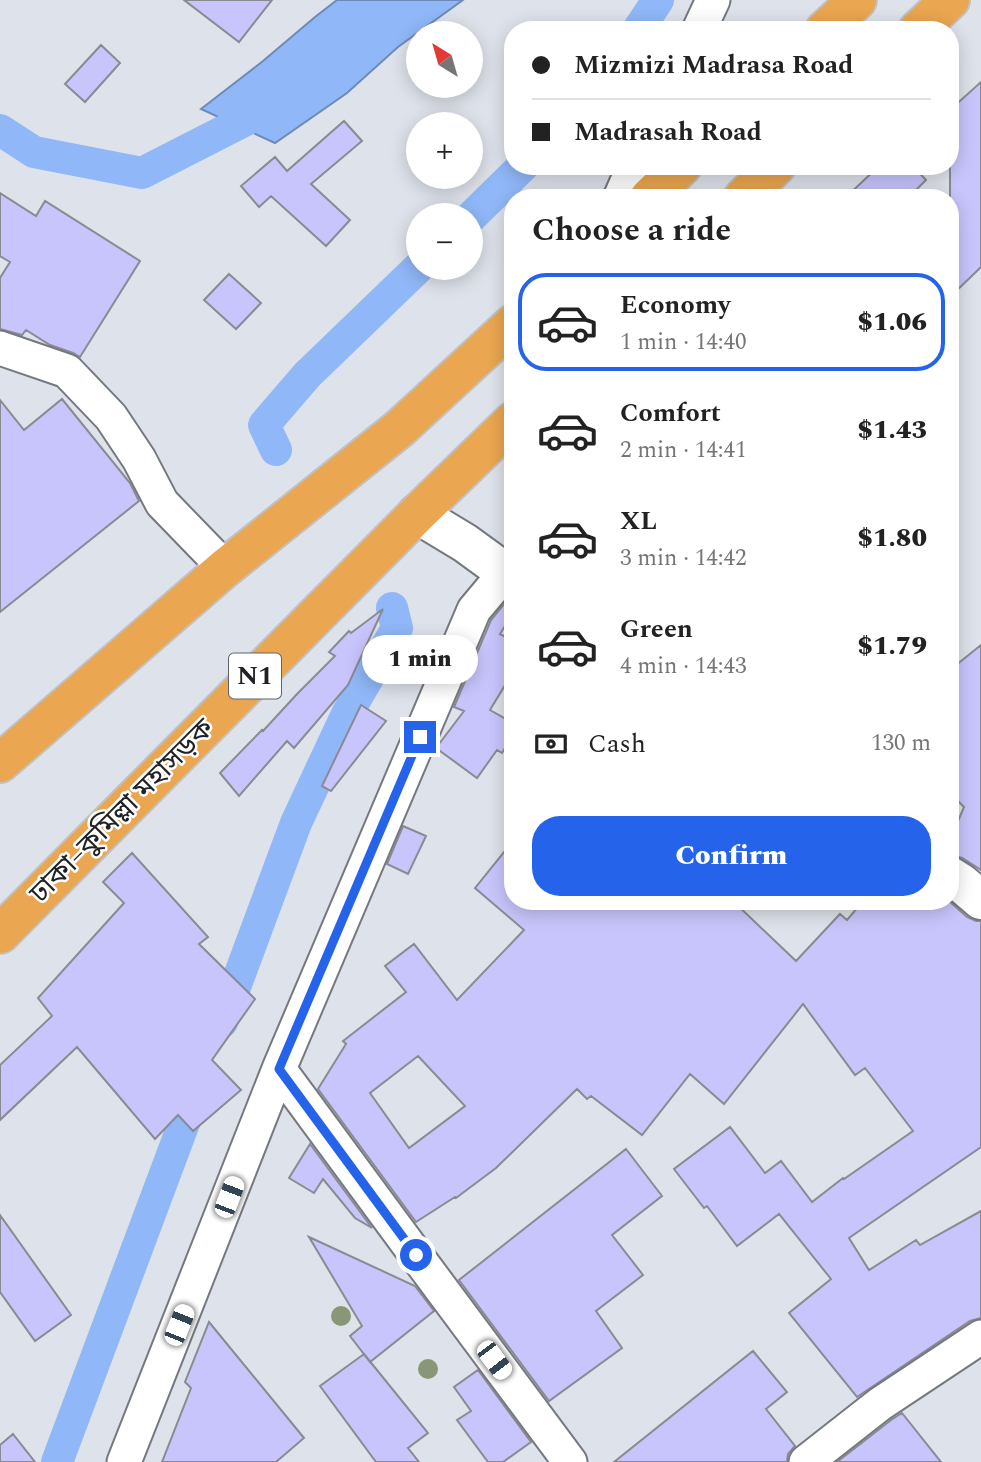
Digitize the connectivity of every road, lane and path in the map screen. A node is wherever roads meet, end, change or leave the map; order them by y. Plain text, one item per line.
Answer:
1 (713, 0) edge
2 (856, 0) edge
3 (950, 0) edge
4 (703, 21) edge
5 (834, 21) edge
6 (928, 21) edge
7 (673, 175) edge
8 (767, 175) edge
9 (658, 189) edge
10 (752, 189) edge
11 (504, 332) edge
12 (0, 348) edge
13 (504, 430) edge
14 (417, 514) junction
15 (225, 568) junction
16 (504, 572) edge
17 (504, 581) edge
18 (0, 763) edge
19 (0, 934) edge
20 (279, 1069) junction
21 (981, 1337) edge
22 (124, 1462) edge
23 (570, 1462) edge
24 (806, 1462) edge

1 - 4 street
2 - 5 highway
3 - 6 highway
7 - 9 highway
8 - 10 highway
11 - 15 highway
12 - 15 street
13 - 14 highway, ঢাকা–কুমিল্লা মহাসড়ক / N1
14 - 16 street
14 - 19 highway, ঢাকা–কুমিল্লা মহাসড়ক / N1
15 - 18 highway
17 - 20 street
20 - 22 street
20 - 23 street
21 - 24 street

